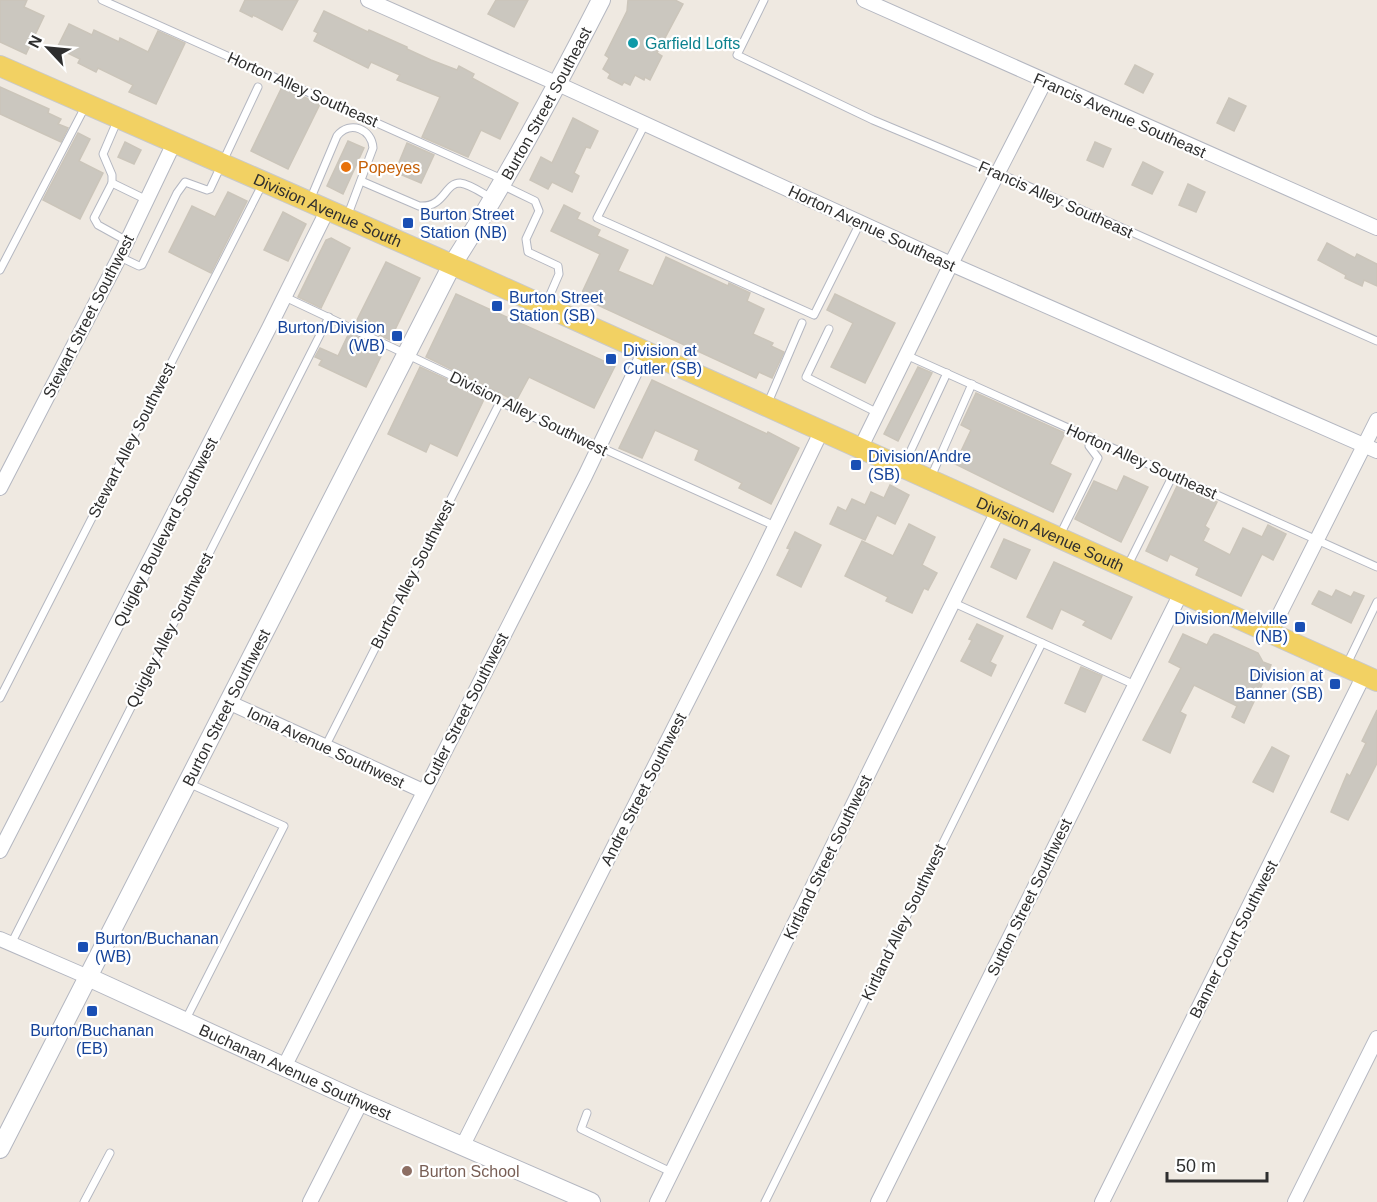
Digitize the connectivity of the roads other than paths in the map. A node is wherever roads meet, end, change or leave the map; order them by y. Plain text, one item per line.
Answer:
1 (102, 0) edge
2 (368, 0) edge
3 (601, 0) edge
4 (764, 0) edge
5 (864, 0) edge
6 (0, 66) edge
7 (1045, 81) junction
8 (558, 84) junction
9 (258, 87) dead end
10 (86, 105) junction
11 (118, 119) junction
12 (645, 124) junction
13 (174, 143) junction
14 (222, 165) junction
15 (998, 173) junction
16 (361, 181) junction
17 (263, 182) junction
18 (112, 183) junction
19 (500, 188) junction
20 (147, 200) junction
21 (309, 203) junction
22 (327, 211) junction
23 (346, 218) junction
24 (860, 223) junction
25 (1377, 228) edge
26 (127, 241) junction
27 (120, 257) junction
28 (951, 264) junction
29 (452, 265) junction
30 (0, 270) edge
31 (285, 297) junction
32 (545, 306) junction
33 (329, 317) junction
34 (802, 323) dead end
35 (829, 329) dead end
36 (1377, 341) edge
37 (645, 351) junction
38 (407, 353) junction
39 (906, 355) junction
40 (947, 373) junction
41 (972, 384) junction
42 (500, 402) junction
43 (766, 407) junction
44 (878, 413) junction
45 (1377, 420) edge
46 (821, 432) junction
47 (1090, 437) junction
48 (599, 447) junction
49 (860, 448) junction
50 (1371, 448) edge
51 (903, 468) junction
52 (1173, 475) junction
53 (930, 480) junction
54 (0, 488) edge
55 (998, 512) junction
56 (775, 526) junction
57 (1059, 537) junction
58 (1317, 540) junction
59 (1377, 567) edge
60 (1127, 568) junction
61 (1181, 593) junction
62 (1377, 602) edge
63 (954, 603) junction
64 (1270, 633) junction
65 (1042, 643) junction
66 (1346, 667) junction
67 (1371, 678) edge
68 (1134, 685) junction
69 (0, 699) edge
70 (228, 702) junction
71 (325, 747) junction
72 (187, 782) junction
73 (423, 791) junction
74 (0, 851) edge
75 (5, 942) edge
76 (88, 977) junction
77 (185, 1022) junction
78 (1377, 1038) edge
79 (284, 1067) junction
80 (361, 1102) junction
81 (587, 1113) dead end
82 (463, 1145) junction
83 (0, 1149) edge
84 (110, 1153) dead end
85 (671, 1172) junction
86 (84, 1202) edge
87 (310, 1202) edge
88 (591, 1202) edge
89 (657, 1202) edge
90 (765, 1202) edge
91 (878, 1202) edge
92 (1102, 1202) edge
93 (1295, 1202) edge

1 - 19 lane, Horton Alley Southeast
2 - 8 street, Horton Avenue Southeast
3 - 8 main road, Burton Street Southeast
4 - 15 lane, Francis Alley Southeast
5 - 7 street, Francis Avenue Southeast
6 - 10 main road, Division Avenue South
7 - 15 street
7 - 25 street, Francis Avenue Southeast
8 - 12 street, Horton Avenue Southeast
8 - 19 main road, Burton Street Southeast
9 - 14 lane
10 - 11 main road, Division Avenue South
10 - 30 lane
11 - 13 main road, Division Avenue South
11 - 18 lane
12 - 24 street, Horton Avenue Southeast
12 - 24 lane
13 - 14 main road, Division Avenue South
13 - 20 street, Stewart Street Southwest
14 - 17 main road, Division Avenue South
14 - 27 lane
15 - 28 street
15 - 36 lane, Francis Alley Southeast
16 - 19 lane
16 - 21 lane
16 - 23 lane
17 - 21 main road, Division Avenue South
17 - 69 lane, Stewart Alley Southwest
18 - 20 lane
18 - 26 lane
19 - 29 main road, Burton Street Southeast
19 - 32 lane
20 - 26 street, Stewart Street Southwest
21 - 22 main road, Division Avenue South
22 - 23 main road, Division Avenue South
22 - 31 street, Quigley Boulevard Southwest
23 - 29 main road, Division Avenue South
24 - 28 street, Horton Avenue Southeast
26 - 27 street, Stewart Street Southwest
27 - 54 street, Stewart Street Southwest
28 - 39 street
28 - 50 street, Horton Avenue Southeast
29 - 32 main road, Division Avenue South
29 - 38 main road, Burton Street Southwest
31 - 33 lane, Division Alley Southwest
31 - 74 street, Quigley Boulevard Southwest
32 - 37 main road, Division Avenue South
33 - 38 lane, Division Alley Southwest
33 - 75 lane, Quigley Alley Southwest
34 - 43 lane
35 - 44 lane
37 - 43 main road, Division Avenue South
37 - 48 street, Cutler Street Southwest
38 - 42 lane, Division Alley Southwest
38 - 70 main road, Burton Street Southwest
39 - 40 lane, Horton Alley Southeast
39 - 44 street
40 - 41 lane, Horton Alley Southeast
40 - 51 lane
41 - 47 lane, Horton Alley Southeast
41 - 53 lane
42 - 48 lane, Division Alley Southwest
42 - 71 lane, Burton Alley Southwest
43 - 46 main road, Division Avenue South
44 - 49 street
45 - 50 street
46 - 49 main road, Division Avenue South
46 - 56 street, Andre Street Southwest
47 - 52 lane, Horton Alley Southeast
47 - 57 lane
48 - 56 lane, Division Alley Southwest
48 - 73 street, Cutler Street Southwest
49 - 51 main road, Division Avenue South
50 - 58 street
51 - 53 main road, Division Avenue South
52 - 58 lane, Horton Alley Southeast
52 - 60 lane
53 - 55 main road, Division Avenue South
55 - 57 main road, Division Avenue South
55 - 63 street, Kirtland Street Southwest
56 - 82 street, Andre Street Southwest
57 - 60 main road, Division Avenue South
58 - 59 lane, Horton Alley Southeast
58 - 64 street
60 - 61 main road, Division Avenue South
61 - 64 main road, Division Avenue South
61 - 68 street, Sutton Street Southwest
62 - 66 lane
63 - 65 lane
63 - 85 street, Kirtland Street Southwest
64 - 66 main road, Division Avenue South
65 - 68 lane
65 - 90 lane, Kirtland Alley Southwest
66 - 67 main road, Division Avenue South
67 - 92 street, Banner Court Southwest
68 - 91 street, Sutton Street Southwest
70 - 71 street, Ionia Avenue Southwest
70 - 72 main road, Burton Street Southwest
71 - 73 street, Ionia Avenue Southwest
72 - 76 main road, Burton Street Southwest
72 - 77 lane
73 - 79 street, Cutler Street Southwest
75 - 76 street, Buchanan Avenue Southwest
76 - 77 main road, Buchanan Avenue Southwest
76 - 83 main road, Burton Street Southwest
77 - 79 main road, Buchanan Avenue Southwest
78 - 93 street
79 - 80 main road, Buchanan Avenue Southwest
80 - 82 main road, Buchanan Avenue Southwest
80 - 87 street
81 - 85 lane
82 - 88 main road, Buchanan Avenue Southwest
84 - 86 lane
85 - 89 street, Kirtland Street Southwest

